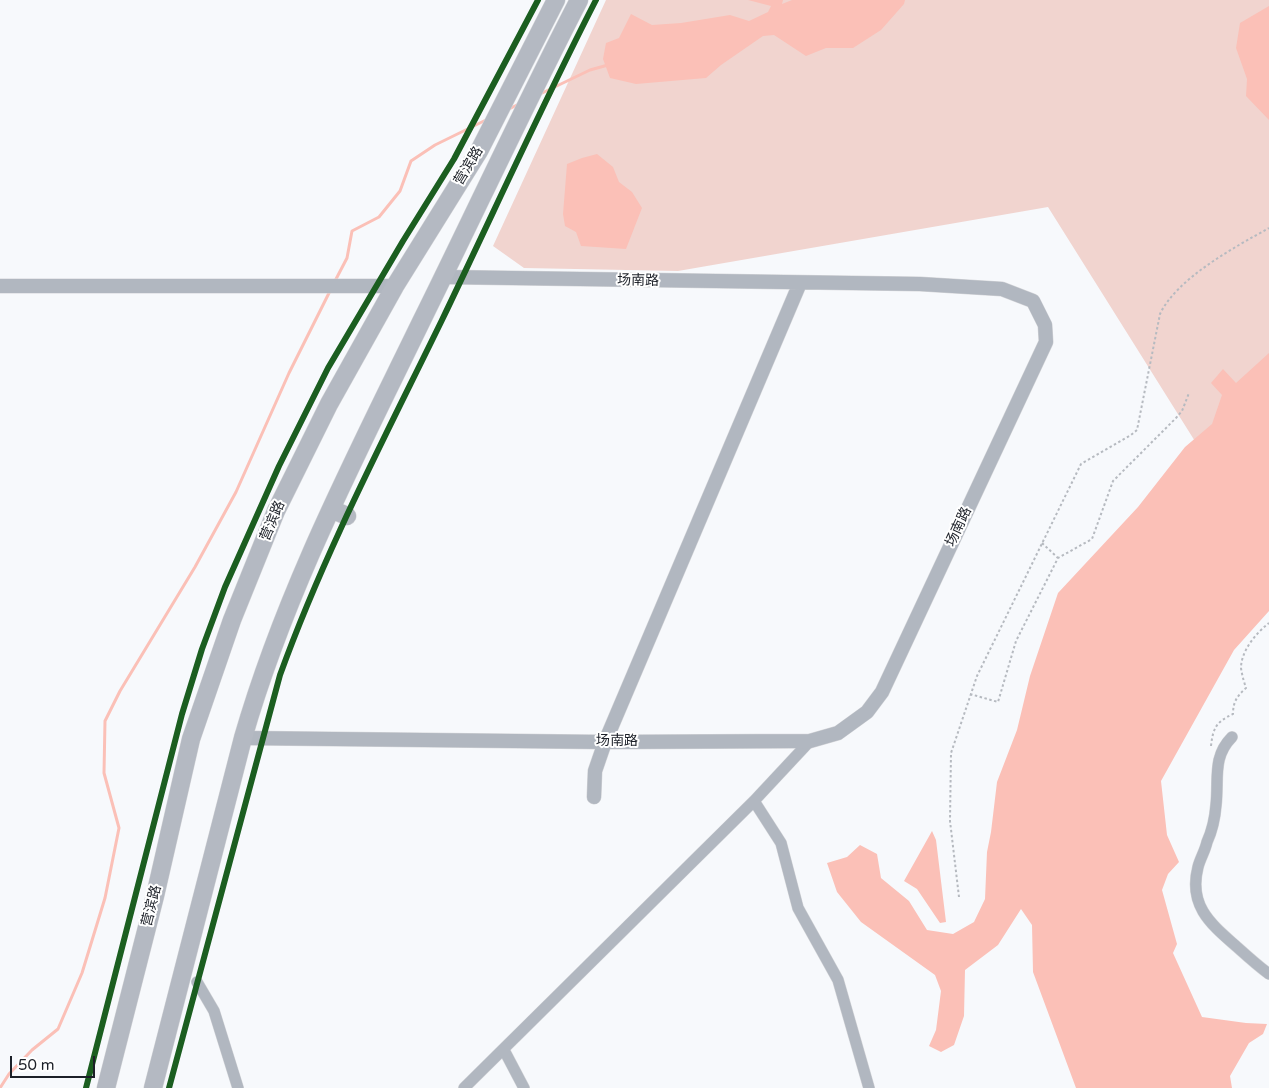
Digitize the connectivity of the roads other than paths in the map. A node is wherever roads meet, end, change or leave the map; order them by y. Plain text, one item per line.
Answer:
1 (556, 0) edge
2 (577, 5) edge
3 (444, 277) junction
4 (800, 283) junction
5 (0, 286) edge
6 (395, 286) junction
7 (1232, 737) dead end
8 (243, 738) junction
9 (810, 741) junction
10 (604, 742) junction
11 (594, 797) dead end
12 (754, 801) junction
13 (1269, 974) edge
14 (197, 982) dead end
15 (504, 1050) junction
16 (106, 1088) edge
17 (153, 1088) edge
18 (238, 1088) edge
19 (464, 1088) edge
20 (524, 1088) edge
21 (869, 1088) edge

1 - 6 main road, 营滨路
2 - 3 main road, 营滨路
3 - 4 street, 场南路
3 - 8 main road, 营滨路
4 - 9 street, 场南路
4 - 10 street
5 - 6 street
6 - 16 main road, 营滨路
7 - 13 street
8 - 10 street, 场南路
8 - 17 main road, 营滨路
9 - 10 street, 场南路
9 - 12 street
10 - 11 street
12 - 15 street
12 - 21 street
14 - 18 street
15 - 19 street
15 - 20 street

